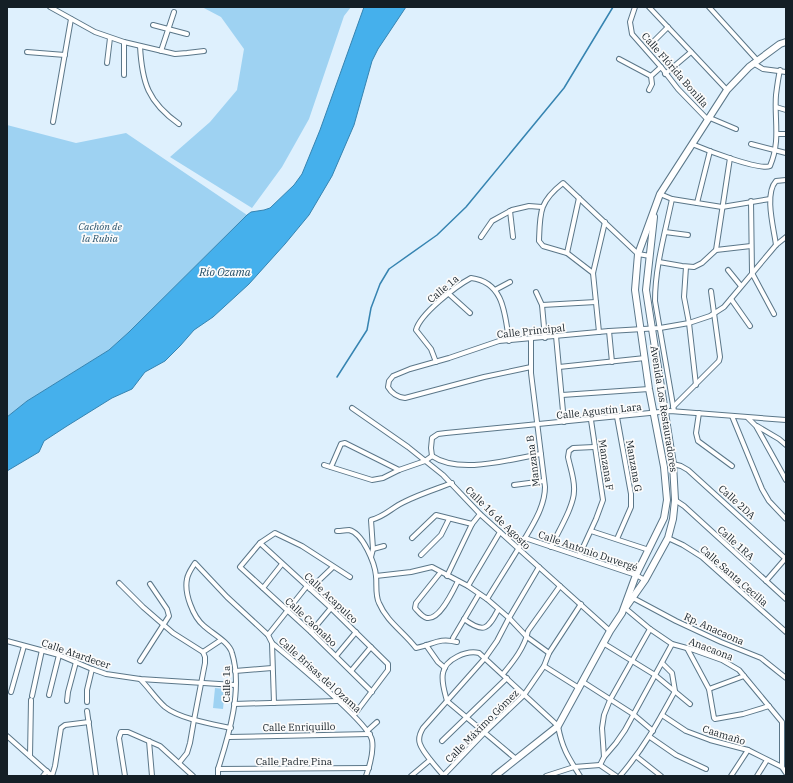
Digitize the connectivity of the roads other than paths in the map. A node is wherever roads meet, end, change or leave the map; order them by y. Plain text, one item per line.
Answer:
1 (50, 7) edge
2 (634, 7) edge
3 (649, 7) edge
4 (712, 8) edge
5 (174, 12) dead end
6 (71, 19) junction
7 (153, 25) dead end
8 (668, 27) junction
9 (168, 29) junction
10 (187, 34) dead end
11 (110, 38) junction
12 (124, 42) junction
13 (653, 42) dead end
14 (786, 42) edge
15 (140, 46) junction
16 (161, 51) junction
17 (204, 51) dead end
18 (27, 52) dead end
19 (691, 52) junction
20 (65, 55) junction
21 (619, 59) dead end
22 (755, 62) junction
23 (107, 63) dead end
24 (661, 67) junction
25 (780, 70) junction
26 (786, 72) edge
27 (665, 74) junction
28 (124, 75) dead end
29 (651, 76) junction
30 (649, 90) dead end
31 (727, 90) junction
32 (776, 107) junction
33 (786, 110) edge
34 (709, 119) junction
35 (54, 122) dead end
36 (179, 124) dead end
37 (736, 129) dead end
38 (777, 134) junction
39 (786, 134) edge
40 (692, 144) junction
41 (751, 144) dead end
42 (775, 149) junction
43 (710, 151) junction
44 (786, 153) edge
45 (730, 158) junction
46 (786, 180) edge
47 (660, 194) junction
48 (579, 198) junction
49 (672, 199) junction
50 (770, 199) junction
51 (751, 201) junction
52 (696, 203) junction
53 (542, 207) junction
54 (722, 207) junction
55 (654, 210) junction
56 (510, 211) junction
57 (605, 222) junction
58 (665, 232) junction
59 (688, 235) dead end
60 (481, 237) dead end
61 (513, 237) dead end
62 (786, 237) edge
63 (776, 245) junction
64 (752, 246) junction
65 (716, 250) junction
66 (567, 253) junction
67 (638, 254) junction
68 (650, 256) junction
69 (659, 262) junction
70 (686, 266) junction
71 (728, 270) dead end
72 (593, 273) junction
73 (752, 273) junction
74 (510, 282) dead end
75 (741, 286) junction
76 (495, 290) junction
77 (711, 291) dead end
78 (536, 292) dead end
79 (449, 294) junction
80 (731, 299) junction
81 (596, 302) junction
82 (542, 305) junction
83 (470, 312) dead end
84 (715, 313) junction
85 (774, 314) dead end
86 (689, 324) junction
87 (750, 326) dead end
88 (660, 328) junction
89 (652, 329) junction
90 (640, 330) junction
91 (609, 331) junction
92 (599, 332) junction
93 (556, 336) junction
94 (545, 338) junction
95 (530, 339) junction
96 (509, 341) junction
97 (645, 358) junction
98 (436, 362) junction
99 (612, 362) junction
100 (531, 367) junction
101 (559, 367) junction
102 (696, 385) junction
103 (649, 389) junction
104 (562, 395) junction
105 (352, 408) dead end
106 (673, 409) junction
107 (664, 412) junction
108 (654, 413) junction
109 (699, 413) junction
110 (732, 416) junction
111 (617, 417) junction
112 (748, 417) junction
113 (591, 420) junction
114 (786, 420) edge
115 (564, 422) junction
116 (537, 425) junction
117 (756, 426) junction
118 (786, 445) edge
119 (594, 447) junction
120 (541, 454) junction
121 (432, 456) junction
122 (425, 461) junction
123 (673, 464) junction
124 (324, 465) dead end
125 (732, 466) dead end
126 (331, 468) junction
127 (399, 470) junction
128 (786, 480) edge
129 (544, 481) junction
130 (452, 483) junction
131 (514, 485) dead end
132 (675, 500) junction
133 (480, 514) junction
134 (449, 519) junction
135 (786, 519) edge
136 (472, 524) junction
137 (591, 530) junction
138 (337, 531) dead end
139 (500, 532) junction
140 (412, 538) dead end
141 (525, 538) junction
142 (668, 538) junction
143 (617, 539) junction
144 (260, 543) junction
145 (384, 546) dead end
146 (551, 547) junction
147 (518, 548) junction
148 (373, 549) junction
149 (649, 550) junction
150 (421, 555) dead end
151 (579, 556) junction
152 (371, 557) junction
153 (786, 559) edge
154 (195, 563) joint
155 (282, 564) junction
156 (333, 567) junction
157 (539, 568) junction
158 (440, 572) junction
159 (636, 575) junction
160 (376, 576) junction
161 (447, 576) junction
162 (350, 577) dead end
163 (645, 580) junction
164 (458, 581) junction
165 (766, 581) junction
166 (119, 583) dead end
167 (150, 584) dead end
168 (468, 586) junction
169 (560, 586) junction
170 (263, 588) junction
171 (308, 588) junction
172 (479, 594) junction
173 (633, 598) junction
174 (487, 599) junction
175 (786, 599) edge
176 (581, 604) junction
177 (331, 608) junction
178 (498, 610) junction
179 (288, 611) junction
180 (623, 611) junction
181 (509, 618) junction
182 (464, 619) junction
183 (163, 624) junction
184 (610, 630) junction
185 (650, 630) junction
186 (311, 632) junction
187 (356, 632) junction
188 (786, 632) edge
189 (268, 635) junction
190 (527, 637) junction
191 (453, 638) dead end
192 (221, 640) junction
193 (7, 641) edge
194 (457, 642) dead end
195 (603, 642) junction
196 (272, 643) junction
197 (672, 644) junction
198 (426, 645) junction
199 (24, 646) junction
200 (371, 647) junction
201 (687, 648) junction
202 (42, 650) junction
203 (203, 652) junction
204 (549, 653) junction
205 (59, 655) junction
206 (336, 656) junction
207 (485, 658) junction
208 (140, 661) dead end
209 (633, 661) junction
210 (76, 662) junction
211 (662, 663) junction
212 (544, 666) junction
213 (272, 668) junction
214 (445, 668) junction
215 (92, 669) junction
216 (235, 671) junction
217 (351, 671) junction
218 (503, 674) junction
219 (655, 675) junction
220 (744, 676) junction
221 (507, 678) junction
222 (786, 678) edge
223 (140, 679) junction
224 (202, 683) junction
225 (235, 685) junction
226 (581, 685) junction
227 (709, 689) junction
228 (675, 691) junction
229 (11, 692) dead end
230 (372, 692) junction
231 (524, 695) junction
232 (49, 696) dead end
233 (610, 700) junction
234 (338, 701) junction
235 (447, 701) junction
236 (67, 702) dead end
237 (86, 702) dead end
238 (274, 703) junction
239 (234, 704) junction
240 (690, 704) dead end
241 (769, 706) junction
242 (87, 711) dead end
243 (633, 714) junction
244 (354, 715) junction
245 (662, 715) junction
246 (466, 717) junction
247 (194, 720) junction
248 (89, 722) junction
249 (377, 722) dead end
250 (558, 726) junction
251 (231, 728) junction
252 (653, 731) junction
253 (368, 732) junction
254 (484, 733) junction
255 (7, 736) edge
256 (228, 737) junction
257 (650, 737) junction
258 (149, 741) junction
259 (442, 741) dead end
260 (748, 750) junction
261 (30, 756) junction
262 (604, 757) junction
263 (637, 757) junction
264 (516, 759) junction
265 (430, 760) junction
266 (767, 760) junction
267 (178, 762) junction
268 (600, 764) junction
269 (574, 767) junction
270 (369, 768) junction
271 (784, 768) edge
272 (218, 769) junction
273 (706, 769) dead end
274 (47, 771) junction
275 (785, 774) edge
276 (553, 775) edge
277 (43, 776) edge
278 (52, 776) edge
279 (96, 776) edge
280 (125, 776) edge
281 (152, 776) edge
282 (193, 776) edge
283 (218, 776) edge
284 (366, 776) edge
285 (411, 776) edge
286 (444, 776) edge
287 (495, 776) edge
288 (546, 776) edge
289 (580, 776) edge
290 (616, 776) edge
291 (620, 776) edge
292 (661, 776) edge
293 (731, 776) edge
294 (757, 776) edge

1 - 6 street
2 - 24 street, Calle Flórida Bonilla
3 - 8 street
4 - 22 street
5 - 9 street
6 - 11 street
6 - 20 street
7 - 9 street
8 - 13 street
8 - 19 street
9 - 10 street
9 - 16 street
11 - 12 street
11 - 23 street
12 - 15 street
12 - 28 street
14 - 22 street, Avenida Los Restauradores
15 - 16 street
15 - 36 street
16 - 17 street
18 - 20 street
19 - 27 street
19 - 31 street
20 - 35 street
21 - 29 street
22 - 25 street
22 - 31 street, Avenida Los Restauradores
24 - 27 street, Calle Flórida Bonilla
24 - 29 street
25 - 26 street
25 - 32 street
27 - 34 street, Calle Flórida Bonilla
29 - 30 street
31 - 34 street, Avenida Los Restauradores
32 - 33 street
32 - 38 street
34 - 37 street
34 - 40 street, Avenida Los Restauradores
38 - 39 street
38 - 42 street
40 - 43 street
40 - 47 street, Avenida Los Restauradores
41 - 42 street
42 - 44 street
42 - 45 street
43 - 45 street
43 - 52 street
45 - 54 street
46 - 50 street
47 - 49 street
47 - 55 street, Avenida Los Restauradores
48 - 53 street
48 - 57 street
48 - 66 street
49 - 52 street
49 - 58 street
50 - 51 street
50 - 63 street
51 - 54 street
51 - 64 street
52 - 54 street
53 - 56 street
53 - 66 street
54 - 65 street
55 - 67 street, Avenida Los Restauradores
55 - 68 street
56 - 60 street
56 - 61 street
57 - 67 street
57 - 72 street
58 - 59 street
58 - 69 street
62 - 63 street, Calle Principal
63 - 73 street, Calle Principal
64 - 65 street
64 - 73 street
65 - 70 street
66 - 72 street
67 - 68 street
67 - 90 street, Avenida Los Restauradores
68 - 89 street
69 - 70 street
69 - 88 street
70 - 86 street
71 - 75 street
72 - 81 street
73 - 75 street, Calle Principal
73 - 85 street
74 - 76 street
75 - 80 street, Calle Principal
76 - 79 street, Calle 1a
76 - 96 street
77 - 84 street
78 - 82 street
79 - 83 street
79 - 98 street, Calle 1a
80 - 84 street, Calle Principal
80 - 87 street
81 - 82 street
81 - 92 street
82 - 94 street
84 - 86 street, Calle Principal
84 - 102 street
86 - 88 street, Calle Principal
86 - 102 street
88 - 89 street, Calle Principal
88 - 106 street
89 - 90 street, Calle Principal
89 - 107 street
90 - 91 street, Calle Principal
90 - 97 street, Avenida Los Restauradores
91 - 92 street, Calle Principal
91 - 99 street
92 - 93 street, Calle Principal
93 - 94 street, Calle Principal
93 - 101 street
94 - 95 street, Calle Principal
95 - 96 street, Calle Principal
95 - 100 street, Manzana B
96 - 98 street, Calle Principal
97 - 99 street
97 - 103 street, Avenida Los Restauradores
98 - 100 street, Calle Principal
99 - 101 street
100 - 116 street, Manzana B
101 - 104 street
102 - 106 street
103 - 104 street
103 - 108 street, Avenida Los Restauradores
104 - 115 street
105 - 122 street, Calle 16 de Agosto
106 - 107 street, Calle Agustín Lara
106 - 109 street, Calle Agustín Lara
107 - 108 street, Calle Agustín Lara
107 - 123 street
108 - 111 street, Calle Agustín Lara
108 - 149 street, Avenida Los Restauradores
109 - 110 street, Calle Agustín Lara
109 - 125 street
110 - 112 street, Calle Agustín Lara
110 - 135 street
111 - 113 street, Calle Agustín Lara
111 - 143 street, Manzana G
112 - 114 street, Calle Agustín Lara
112 - 117 street
113 - 115 street, Calle Agustín Lara
113 - 119 street, Manzana F
115 - 116 street, Calle Agustín Lara
116 - 120 street, Manzana B
116 - 121 street, Calle Agustín Lara
117 - 118 street
117 - 128 street
119 - 137 street, Manzana F
119 - 146 street
120 - 121 street
120 - 129 street, Manzana B
121 - 122 street
122 - 127 street
122 - 130 street, Calle 16 de Agosto
123 - 132 street
123 - 153 street, Calle 2DA
124 - 126 street
126 - 127 street
126 - 127 street
129 - 131 street
129 - 141 street, Manzana B
130 - 133 street, Calle 16 de Agosto
130 - 148 street
132 - 142 street
132 - 165 street, Calle 1RA
133 - 136 street
133 - 139 street, Calle 16 de Agosto
134 - 136 street
134 - 140 street
134 - 150 street
136 - 161 street
137 - 143 street
137 - 151 street, Manzana F
138 - 152 street
139 - 147 street, Calle 16 de Agosto
139 - 168 street
141 - 146 street, Calle Antonio Duvergé
141 - 147 street, Calle Antonio Duvergé
142 - 163 street
142 - 188 street, Calle Santa Cecilia
143 - 149 street
144 - 155 street, Calle Acapulco
144 - 156 street
144 - 170 street, Calle Caonabo
145 - 148 street
146 - 151 street, Calle Antonio Duvergé
147 - 157 street, Calle 16 de Agosto
147 - 174 street, Calle Antonio Duvergé
148 - 152 street
149 - 159 street, Avenida Los Restauradores
151 - 159 street, Calle Antonio Duvergé
152 - 160 street
153 - 165 street
154 - 189 street, Calle Brisas del Ozama
154 - 192 street, Calle 1a
155 - 170 street
155 - 171 street, Calle Acapulco
156 - 162 street
156 - 171 street
157 - 169 street, Calle 16 de Agosto
157 - 181 street
158 - 160 street
158 - 161 street
158 - 164 street
159 - 163 street, Calle Antonio Duvergé
159 - 180 street, Avenida Los Restauradores
160 - 198 street
161 - 164 street
163 - 173 street
164 - 168 street
165 - 175 street, Calle 1RA
166 - 183 street
167 - 183 street
168 - 172 street
169 - 176 street, Calle 16 de Agosto
169 - 190 street
170 - 179 street, Calle Caonabo
171 - 177 street, Calle Acapulco
171 - 179 street
172 - 174 street
172 - 182 street
173 - 180 street
173 - 222 street, Rp. Anacaona
174 - 178 street
176 - 184 street, Calle 16 de Agosto
176 - 204 street, Calle Máximo Gómez
177 - 186 street
177 - 187 street, Calle Acapulco
178 - 181 street
178 - 182 street
179 - 186 street, Calle Caonabo
179 - 189 street
180 - 184 street, Avenida Los Restauradores
180 - 185 street, Anacaona
181 - 190 street
181 - 207 street
182 - 191 street
183 - 203 street
183 - 208 street
184 - 195 street, Avenida Los Restauradores
185 - 197 street, Anacaona
185 - 209 street
186 - 206 street, Calle Caonabo
187 - 200 street, Calle Acapulco
187 - 206 street
189 - 196 street, Calle Brisas del Ozama
190 - 204 street
190 - 218 street
192 - 203 street
192 - 216 street, Calle 1a
193 - 199 street, Calle Atardecer
194 - 198 street
195 - 209 street
195 - 226 street, Avenida Los Restauradores
196 - 213 street
196 - 234 street, Calle Brisas del Ozama
197 - 201 street, Anacaona
197 - 211 street
198 - 214 street
199 - 202 street, Calle Atardecer
199 - 229 street
200 - 217 street
200 - 230 street, Calle Acapulco
201 - 220 street, Anacaona
201 - 227 street
202 - 205 street, Calle Atardecer
202 - 261 street
203 - 224 street
204 - 212 street, Calle Máximo Gómez
205 - 210 street, Calle Atardecer
205 - 232 street
206 - 217 street, Calle Caonabo
207 - 214 street
207 - 218 street
207 - 235 street
209 - 219 street
209 - 233 street
210 - 215 street, Calle Atardecer
210 - 236 street
211 - 219 street
211 - 228 street
212 - 226 street
212 - 231 street, Calle Máximo Gómez
213 - 216 street
213 - 238 street
214 - 235 street
215 - 223 street, Calle Atardecer
215 - 237 street
216 - 225 street, Calle 1a
217 - 230 street, Calle Caonabo
218 - 221 street
219 - 228 street
219 - 243 street
220 - 227 street
220 - 241 street, Anacaona
221 - 231 street
221 - 246 street
223 - 224 street, Calle Atardecer
223 - 247 street
224 - 225 street, Calle Atardecer
224 - 247 street
225 - 239 street, Calle 1a
226 - 233 street
226 - 250 street, Avenida Los Restauradores
227 - 241 street
228 - 240 street
228 - 245 street
230 - 244 street
231 - 250 street
231 - 254 street, Calle Máximo Gómez
233 - 243 street
233 - 262 street
234 - 238 street
234 - 244 street, Calle Brisas del Ozama
235 - 246 street
235 - 265 street
238 - 239 street
239 - 251 street, Calle 1a
241 - 271 street, Anacaona
242 - 248 street
243 - 252 street
243 - 262 street
244 - 253 street, Calle Brisas del Ozama
245 - 252 street
245 - 260 street, Caamaño
246 - 254 street
246 - 259 street
247 - 251 street
247 - 267 street
248 - 278 street
248 - 279 street
249 - 253 street
250 - 264 street, Avenida Los Restauradores
250 - 269 street
251 - 256 street, Calle 1a
252 - 257 street
253 - 256 street, Calle Enriquillo
253 - 270 street
254 - 264 street
254 - 286 street, Calle Máximo Gómez
255 - 261 street
256 - 272 street, Calle 1a
257 - 263 street
257 - 273 street
258 - 267 street
258 - 280 street
258 - 281 street
260 - 266 street, Caamaño
260 - 293 street
261 - 274 street
262 - 268 street
263 - 291 street
263 - 292 street
264 - 287 street, Avenida Los Restauradores
265 - 285 street
265 - 286 street
266 - 271 street, Caamaño
266 - 294 street
267 - 282 street
268 - 269 street
268 - 290 street
269 - 276 street
269 - 289 street
270 - 272 street, Calle Padre Pina
270 - 284 street
271 - 275 street
272 - 283 street, Calle 1a
274 - 277 street
274 - 278 street
276 - 288 street

